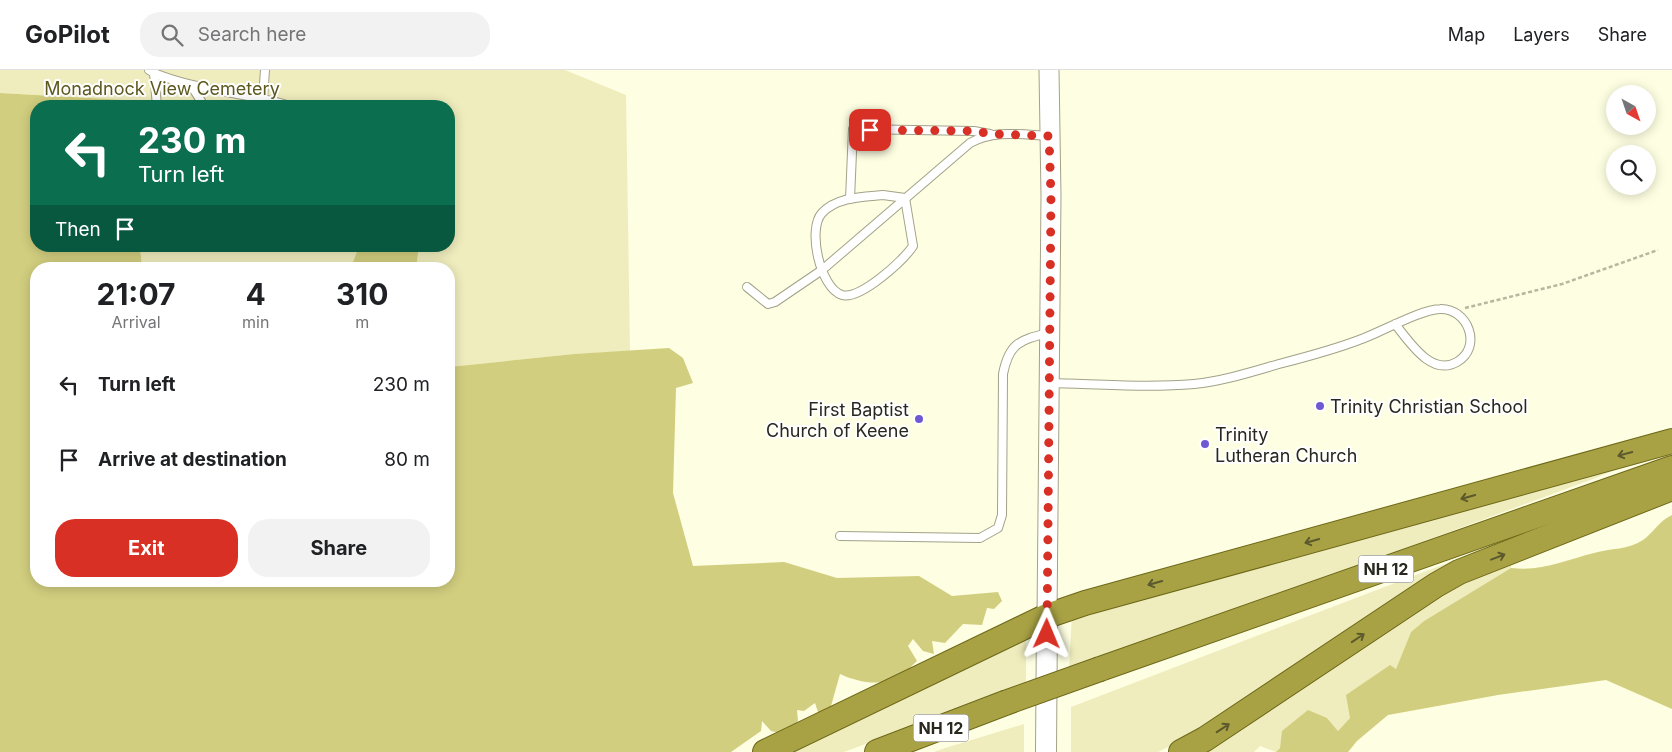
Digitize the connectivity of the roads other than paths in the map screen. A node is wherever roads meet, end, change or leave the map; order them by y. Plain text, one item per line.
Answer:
1 (265, 70) edge
2 (1049, 70) edge
3 (151, 72) edge
4 (191, 85) junction
5 (263, 98) junction
6 (156, 100) edge
7 (200, 100) edge
8 (270, 100) edge
9 (992, 134) junction
10 (1049, 136) junction
11 (850, 198) junction
12 (905, 198) junction
13 (822, 270) junction
14 (748, 287) dead end
15 (1395, 324) junction
16 (1050, 332) junction
17 (1050, 383) junction
18 (1672, 441) edge
19 (1672, 468) edge
20 (1672, 488) edge
21 (840, 536) dead end
22 (1047, 616) junction
23 (766, 752) edge
24 (877, 752) edge
25 (1046, 752) edge
26 (1180, 752) edge

1 - 5 lane
2 - 10 street
3 - 4 lane
3 - 6 lane
4 - 5 lane
4 - 7 lane
5 - 8 lane
9 - 10 lane
9 - 11 lane
9 - 12 lane
10 - 16 street
11 - 12 lane
11 - 13 lane
12 - 13 lane
12 - 13 lane
13 - 14 lane
15 - 15 lane
15 - 17 lane
16 - 17 street
16 - 21 lane
17 - 22 street
18 -> 22 highway
19 - 24 highway, NH 12, bridge
26 -> 20 highway
22 - 23 highway
22 - 25 main road

